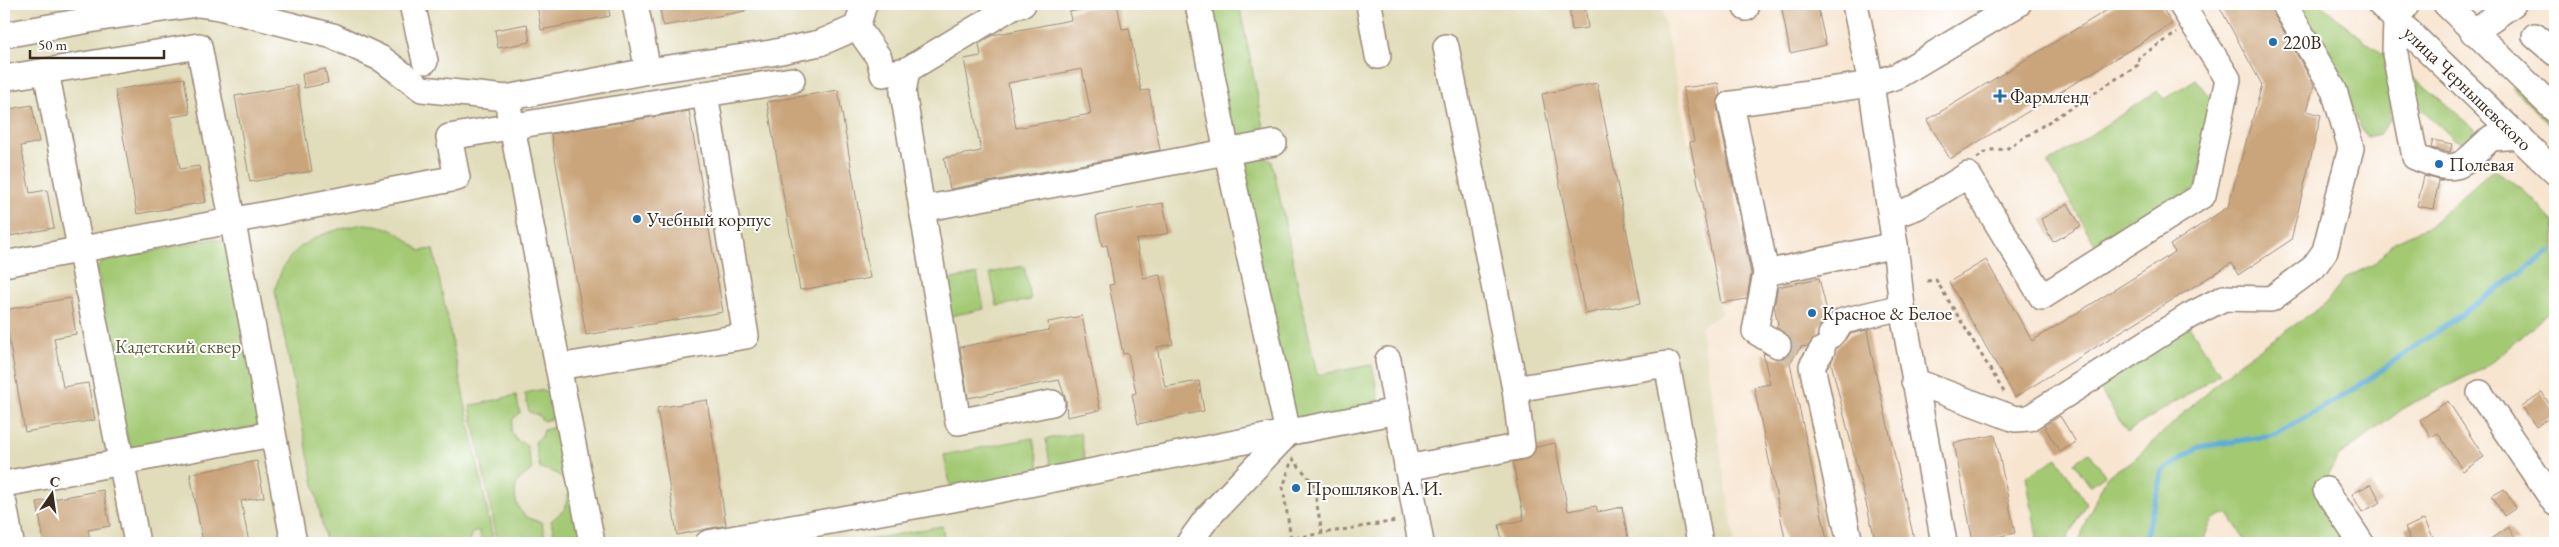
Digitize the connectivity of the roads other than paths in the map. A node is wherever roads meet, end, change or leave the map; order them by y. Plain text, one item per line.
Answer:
1 (208, 4) edge
2 (412, 4) edge
3 (635, 4) edge
4 (1024, 4) edge
5 (1198, 4) edge
6 (1369, 4) edge
7 (1855, 4) edge
8 (2018, 4) edge
9 (2181, 4) edge
10 (2284, 4) edge
11 (2446, 4) edge
12 (2513, 4) edge
13 (2394, 9) edge
14 (860, 15) edge
15 (2473, 32) junction
16 (4, 35) edge
17 (2535, 36) dead end
18 (1446, 47) dead end
19 (2555, 53) edge
20 (1378, 56) dead end
21 (425, 61) dead end
22 (908, 70) junction
23 (46, 71) junction
24 (648, 71) junction
25 (4, 78) edge
26 (792, 80) dead end
27 (1871, 84) junction
28 (705, 94) junction
29 (506, 98) junction
30 (2555, 110) edge
31 (512, 127) junction
32 (2518, 136) junction
33 (1274, 143) dead end
34 (1227, 153) junction
35 (2555, 172) edge
36 (922, 209) junction
37 (1891, 216) junction
38 (231, 220) junction
39 (1895, 245) junction
40 (80, 249) junction
41 (4, 264) edge
42 (1766, 273) junction
43 (1902, 307) junction
44 (1808, 350) junction
45 (1388, 360) dead end
46 (558, 367) junction
47 (1914, 381) junction
48 (1515, 389) junction
49 (2480, 393) dead end
50 (1052, 403) dead end
51 (1397, 411) junction
52 (1288, 433) junction
53 (272, 434) junction
54 (121, 462) junction
55 (1407, 468) junction
56 (4, 484) edge
57 (2326, 490) dead end
58 (2555, 503) edge
59 (4, 504) edge
60 (11, 543) edge
61 (137, 543) edge
62 (294, 543) edge
63 (592, 543) edge
64 (708, 543) edge
65 (1189, 543) edge
66 (1421, 543) edge
67 (1700, 543) edge
68 (1850, 543) edge
69 (1944, 543) edge
70 (2361, 543) edge

1 - 16 street
1 - 29 street
2 - 21 street
3 - 24 street
4 - 22 street
5 - 34 street
6 - 20 street
7 - 27 street
8 - 27 street
9 - 37 street
10 - 47 street
11 - 15 street
12 - 15 street
13 - 32 street, улица Чернышевского
13 - 32 street
14 - 22 street
14 - 24 street
15 - 30 street
17 - 19 street
18 - 48 street
22 - 36 street
23 - 25 street
23 - 38 street
23 - 40 street
24 - 29 street
26 - 28 street
27 - 37 street
27 - 42 street
28 - 31 street
28 - 46 street
29 - 31 street
31 - 38 street
31 - 46 street
32 - 35 street, улица Чернышевского
33 - 34 street
34 - 36 street
34 - 52 street
36 - 50 street
37 - 39 street
38 - 40 street
38 - 53 street
39 - 42 street
39 - 43 street
40 - 41 street
40 - 54 street
42 - 44 street
43 - 44 street
43 - 47 street
44 - 68 street
45 - 51 street
46 - 63 street
47 - 69 street
48 - 55 street
48 - 67 street
49 - 58 street
51 - 52 street
51 - 55 street
52 - 64 street
52 - 65 street
53 - 54 street
53 - 62 street
54 - 56 street
54 - 61 street
55 - 66 street
57 - 70 street
59 - 60 street

